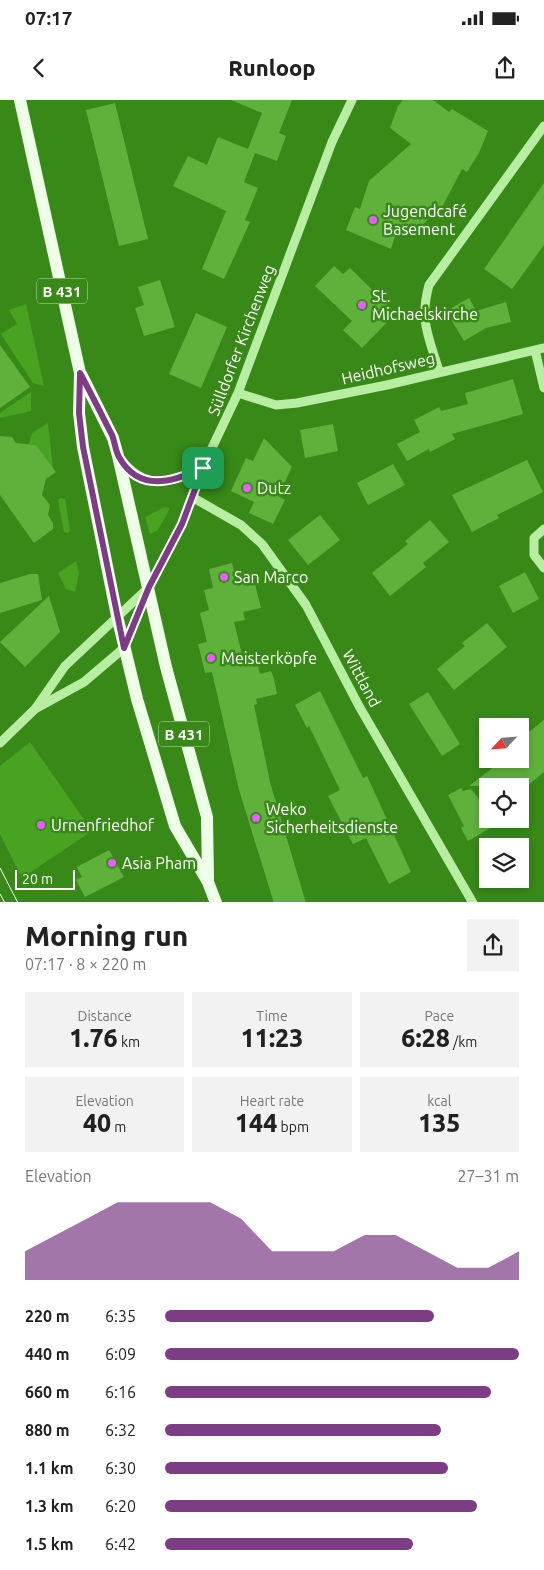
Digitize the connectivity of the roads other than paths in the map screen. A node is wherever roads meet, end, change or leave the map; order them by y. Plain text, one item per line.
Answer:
1 (20, 100) edge
2 (352, 100) edge
3 (544, 126) edge
4 (539, 349) edge
5 (439, 371) junction
6 (80, 373) junction
7 (544, 388) edge
8 (238, 393) junction
9 (118, 456) junction
10 (203, 468) junction
11 (192, 497) junction
12 (544, 529) edge
13 (544, 568) edge
14 (149, 587) junction
15 (117, 616) junction
16 (124, 648) junction
17 (35, 709) junction
18 (0, 743) edge
19 (208, 882) junction
20 (216, 902) edge
21 (473, 902) edge

1 - 6 main road, B 431
2 - 8 street, Sülldorfer Kirchenweg
3 - 5 street
4 - 5 street, Heidhofsweg
4 - 7 street
5 - 8 street, Heidhofsweg
6 - 9 main road, B 431
6 - 15 main road, B 431
8 - 10 street, Sülldorfer Kirchenweg
9 - 10 street
9 - 14 main road, B 431
10 - 11 street, Sülldorfer Kirchenweg
11 - 14 street, Sülldorfer Kirchenweg
11 - 21 street, Wittland
12 - 13 street
14 - 15 street, Sülldorfer Kirchenweg
14 - 16 street, Sülldorfer Kirchenweg
14 - 19 main road, B 431
15 - 16 main road, B 431
15 - 17 street, Sülldorfer Kirchenweg
16 - 17 street, Sülldorfer Kirchenweg
16 - 19 main road, B 431
17 - 18 street, Sülldorfer Kirchenweg
19 - 20 main road, B 431

